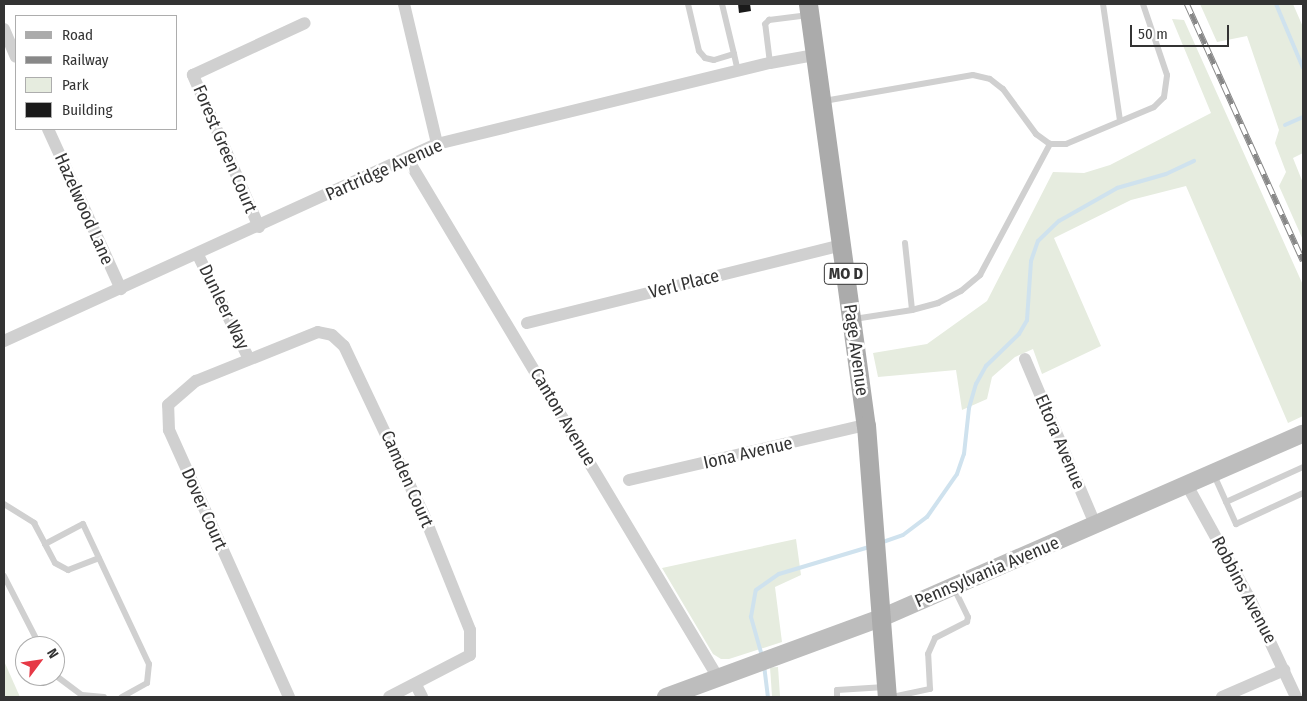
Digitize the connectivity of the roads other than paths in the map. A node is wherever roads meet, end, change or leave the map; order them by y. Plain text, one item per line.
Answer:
1 (404, 4) edge
2 (688, 4) edge
3 (722, 4) edge
4 (1103, 4) edge
5 (1143, 4) edge
6 (809, 9) edge
7 (305, 23) dead end
8 (4, 29) edge
9 (734, 54) junction
10 (15, 55) edge
11 (815, 55) junction
12 (770, 63) junction
13 (738, 71) junction
14 (822, 102) junction
15 (1120, 121) junction
16 (48, 130) edge
17 (437, 144) junction
18 (1050, 144) junction
19 (407, 158) junction
20 (258, 227) junction
21 (904, 243) dead end
22 (842, 245) junction
23 (198, 255) junction
24 (120, 289) junction
25 (912, 310) junction
26 (852, 320) junction
27 (527, 323) dead end
28 (4, 341) edge
29 (250, 359) junction
30 (1025, 359) dead end
31 (866, 425) junction
32 (1303, 434) edge
33 (1303, 467) edge
34 (1214, 474) junction
35 (629, 480) dead end
36 (1187, 485) junction
37 (1303, 494) edge
38 (1226, 502) junction
39 (4, 504) edge
40 (1096, 526) junction
41 (45, 544) junction
42 (99, 558) junction
43 (4, 576) edge
44 (953, 586) junction
45 (881, 618) junction
46 (35, 636) edge
47 (1284, 670) junction
48 (717, 676) junction
49 (65, 682) edge
50 (416, 685) junction
51 (888, 694) edge
52 (104, 697) edge
53 (122, 697) edge
54 (289, 697) edge
55 (389, 697) edge
56 (422, 697) edge
57 (666, 697) edge
58 (837, 697) edge
59 (1222, 697) edge
60 (1296, 697) edge

1 - 17 street
2 - 9 lane
3 - 9 lane
4 - 15 lane
5 - 15 lane
6 - 11 main road, Page Avenue / MO D
6 - 12 lane
7 - 20 street, Forest Green Court
8 - 10 street
9 - 13 lane
11 - 12 street, Partridge Avenue
11 - 14 main road, Page Avenue / MO D
12 - 13 street, Partridge Avenue
13 - 17 street, Partridge Avenue
14 - 18 lane
14 - 22 main road, Page Avenue / MO D
15 - 18 lane
16 - 24 street, Hazelwood Lane
17 - 19 street, Partridge Avenue
18 - 25 lane
19 - 20 street, Partridge Avenue
19 - 48 street, Canton Avenue
20 - 23 street, Partridge Avenue
21 - 25 lane
22 - 26 main road, Page Avenue / MO D
22 - 27 street, Verl Place
23 - 24 street, Partridge Avenue
23 - 29 street, Dunleer Way
24 - 28 street, Partridge Avenue
25 - 26 lane
26 - 31 main road, Page Avenue / MO D
29 - 50 street, Camden Court
29 - 54 street, Dover Court
30 - 40 street, Eltora Avenue
31 - 35 street, Iona Avenue
31 - 45 main road, Page Avenue / MO D
32 - 34 street, Pennsylvania Avenue
33 - 38 lane
34 - 36 street, Pennsylvania Avenue
34 - 38 lane
36 - 40 street, Pennsylvania Avenue
36 - 47 street, Robbins Avenue
37 - 38 lane
39 - 41 lane
40 - 44 street, Pennsylvania Avenue
41 - 42 lane
41 - 42 lane
42 - 53 lane
43 - 46 lane
44 - 45 street, Pennsylvania Avenue
44 - 51 lane
45 - 48 street, Pennsylvania Avenue
45 - 51 main road, Page Avenue / MO D
47 - 59 street
47 - 60 street, Robbins Avenue
48 - 57 street, Pennsylvania Avenue
49 - 52 lane
50 - 55 street
50 - 56 street
51 - 58 lane

